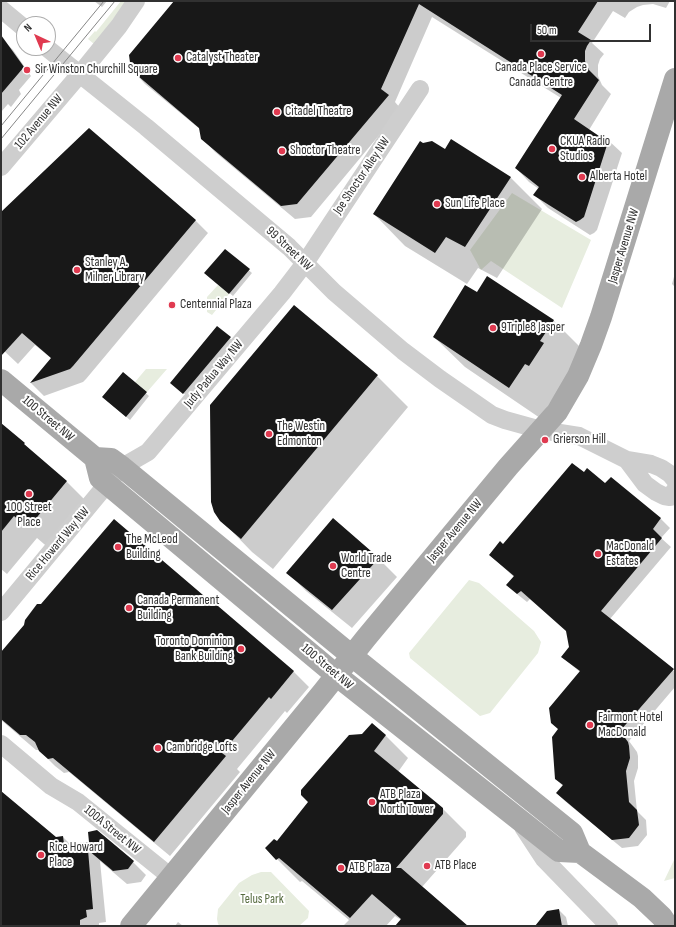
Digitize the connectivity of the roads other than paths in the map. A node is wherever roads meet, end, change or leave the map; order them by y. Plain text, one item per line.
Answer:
1 (136, 1) edge
2 (1, 9) edge
3 (16, 21) edge
4 (56, 55) edge
5 (80, 74) junction
6 (675, 79) edge
7 (420, 89) dead end
8 (1, 167) edge
9 (305, 262) junction
10 (1, 380) edge
11 (541, 430) junction
12 (627, 460) junction
13 (115, 476) junction
14 (675, 480) edge
15 (675, 490) edge
16 (1, 612) edge
17 (352, 656) junction
18 (336, 675) junction
19 (1, 744) edge
20 (517, 818) junction
21 (580, 852) junction
22 (171, 878) junction
23 (131, 926) edge
24 (609, 926) edge
25 (668, 926) edge

1 - 5 street, 102 Avenue NW
2 - 3 street
4 - 5 street, 99 Street NW
5 - 8 street, 102 Avenue NW
5 - 9 street, 99 Street NW
6 - 11 main road, Jasper Avenue NW
7 - 9 street, Joe Shoctor Alley NW
9 - 11 street, 99 Street NW
9 - 13 street, Judy Padua Way NW
10 - 13 main road, 100 Street NW
11 - 12 street, 99 Street NW
11 - 17 main road, Jasper Avenue NW
12 - 14 street
12 - 15 street
13 - 16 street, Rice Howard Way NW
13 - 17 main road, 100 Street NW
13 - 18 main road, 100 Street NW
17 - 18 main road, Jasper Avenue NW
17 - 21 main road, 100 Street NW
18 - 20 main road, 100 Street NW
18 - 22 main road, Jasper Avenue NW
19 - 22 street, 100A Street NW
20 - 21 main road, 100 Street NW
20 - 24 street
21 - 25 main road
22 - 23 main road, Jasper Avenue NW

